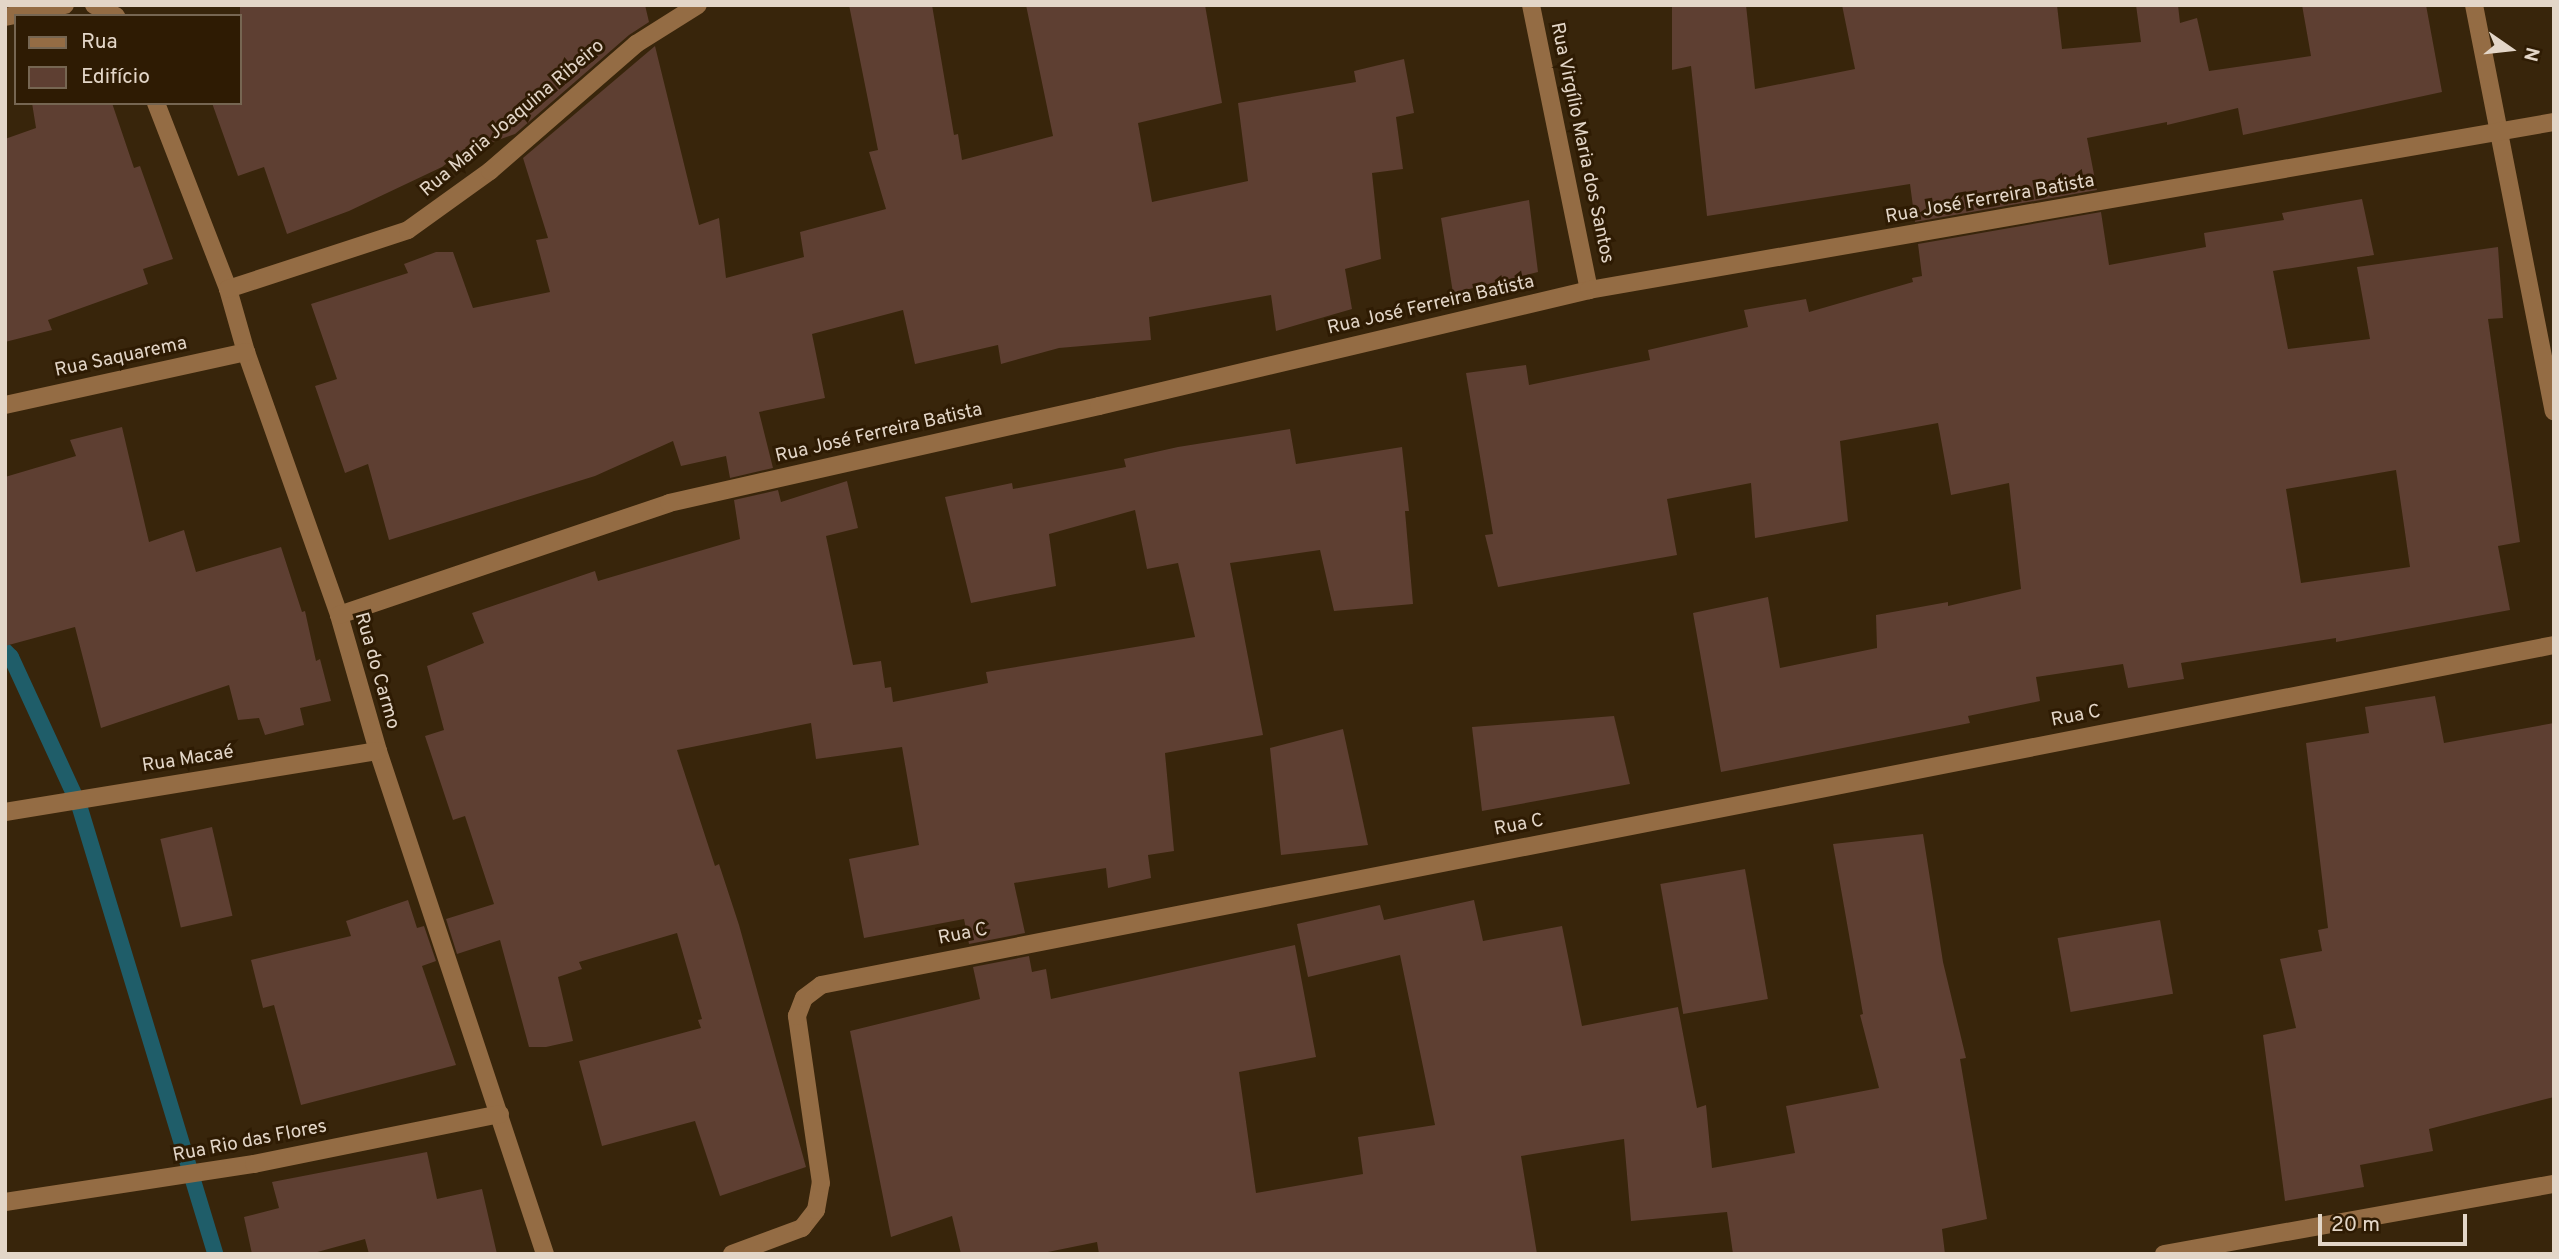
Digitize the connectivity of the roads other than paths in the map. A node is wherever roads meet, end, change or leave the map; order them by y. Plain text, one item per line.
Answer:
1 (65, 5) edge
2 (97, 5) edge
3 (698, 5) edge
4 (1531, 5) edge
5 (2474, 5) edge
6 (20, 14) edge
7 (113, 14) edge
8 (157, 105) edge
9 (2554, 122) edge
10 (2500, 133) junction
11 (228, 289) junction
12 (1590, 290) junction
13 (247, 352) junction
14 (5, 405) edge
15 (2554, 411) edge
16 (339, 615) junction
17 (2554, 645) edge
18 (377, 751) junction
19 (5, 812) edge
20 (500, 1114) junction
21 (2554, 1184) edge
22 (5, 1202) edge
23 (545, 1254) edge
24 (732, 1254) edge
25 (2164, 1254) edge

1 - 6 street
2 - 7 street
3 - 11 street, Rua Maria Joaquina Ribeiro
4 - 12 street, Rua Virgílio Maria dos Santos
5 - 10 street
8 - 11 street, Rua do Carmo
9 - 10 street, Rua José Ferreira Batista
10 - 12 street, Rua José Ferreira Batista
10 - 15 street
11 - 13 street, Rua do Carmo
12 - 16 street, Rua José Ferreira Batista
13 - 14 street, Rua Saquarema
13 - 16 street, Rua do Carmo
16 - 18 street, Rua do Carmo
17 - 24 street, Rua C
18 - 19 street, Rua Macaé
18 - 20 street, Rua do Carmo
20 - 22 street, Rua Rio das Flores
20 - 23 street, Rua do Carmo
21 - 25 street

